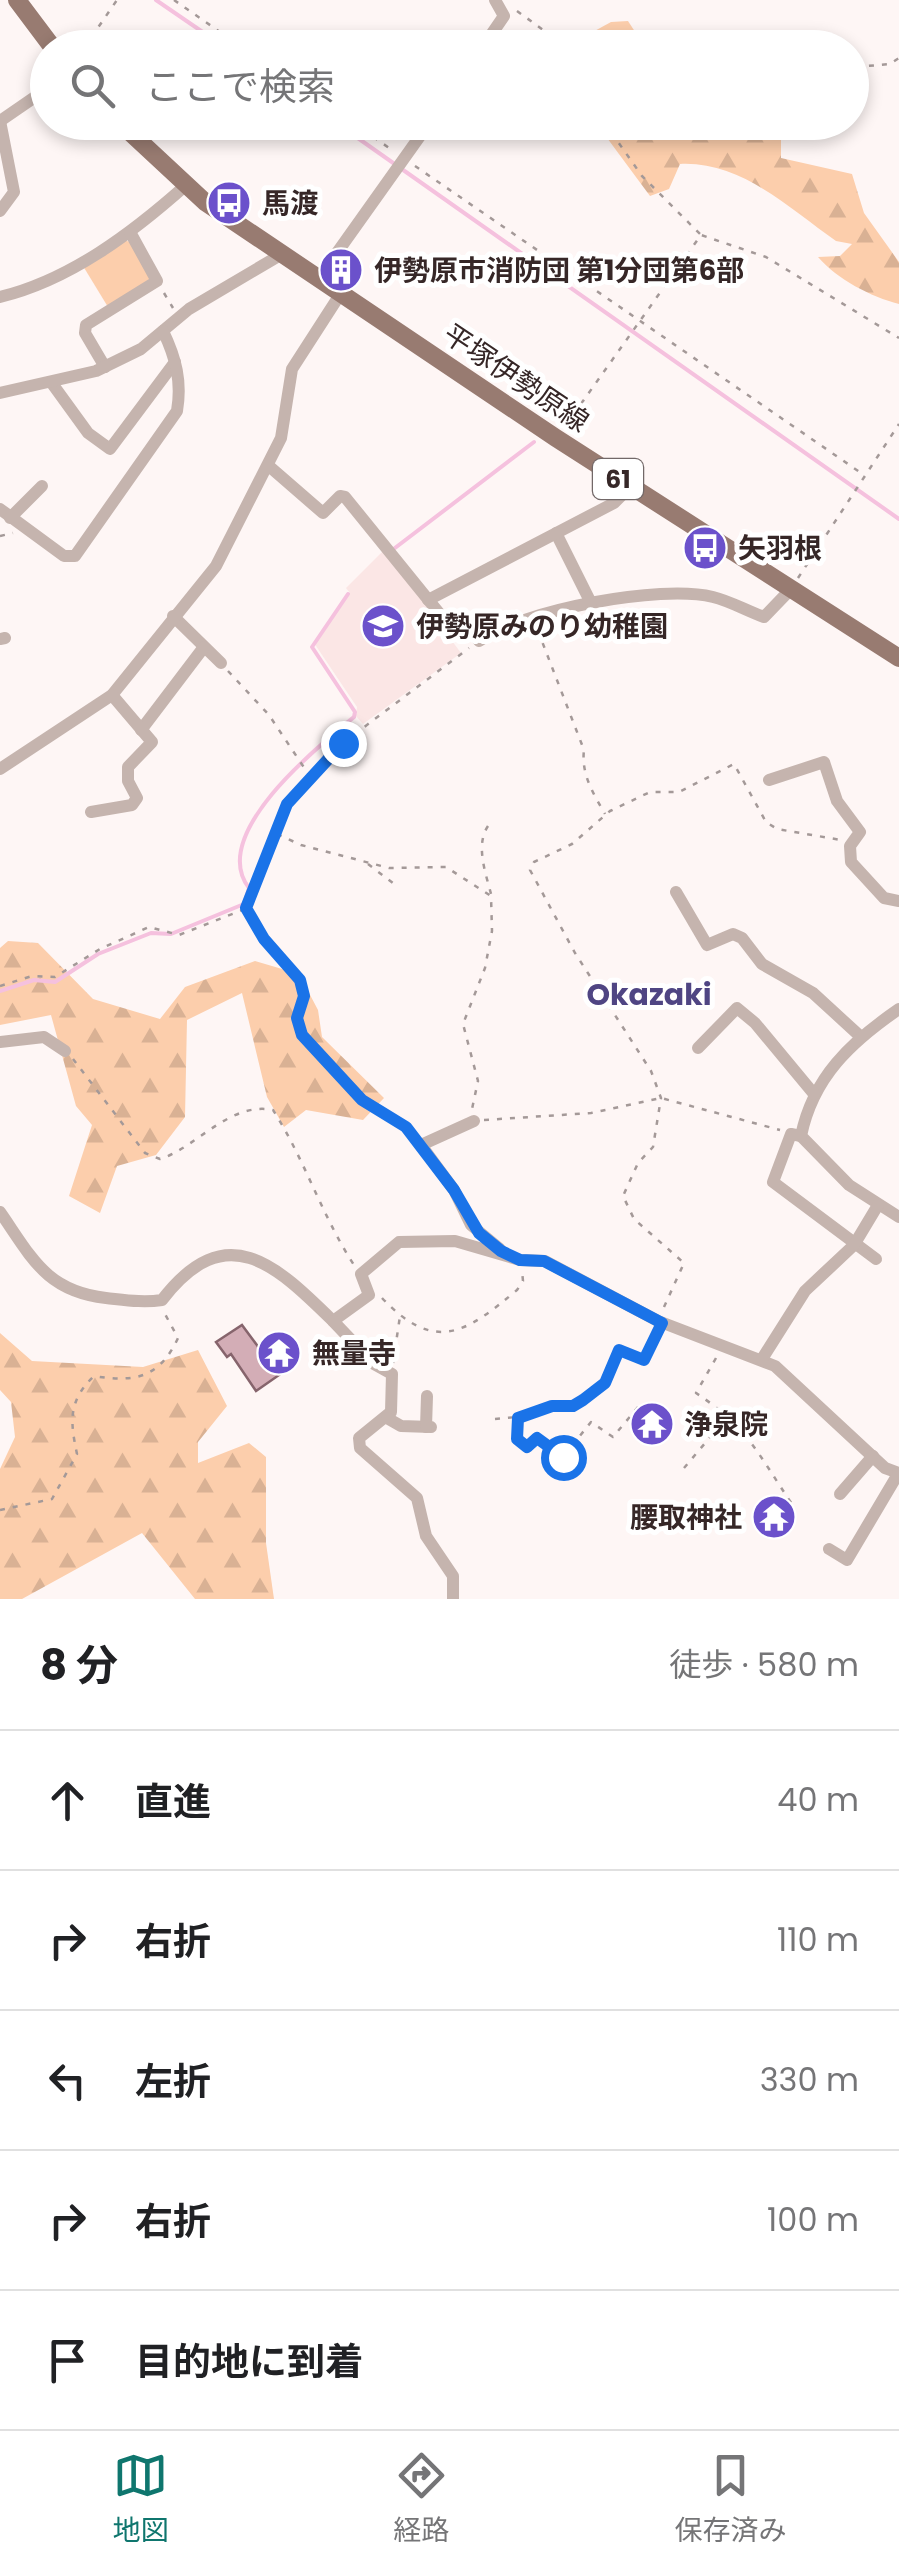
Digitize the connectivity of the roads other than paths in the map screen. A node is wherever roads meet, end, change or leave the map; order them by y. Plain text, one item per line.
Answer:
1 (16, 0) edge
2 (498, 5) edge
3 (39, 30) edge
4 (494, 30) edge
5 (30, 100) edge
6 (0, 121) edge
7 (137, 140) edge
8 (417, 140) edge
9 (185, 186) junction
10 (0, 211) edge
11 (130, 232) junction
12 (282, 254) junction
13 (319, 278) junction
14 (341, 293) junction
15 (0, 297) edge
16 (163, 331) junction
17 (174, 362) junction
18 (104, 366) junction
19 (51, 382) junction
20 (0, 393) edge
21 (270, 467) junction
22 (42, 486) dead end
23 (630, 487) junction
24 (5, 514) edge
25 (556, 533) junction
26 (790, 590) junction
27 (428, 600) junction
28 (590, 603) junction
29 (172, 616) junction
30 (204, 646) junction
31 (899, 658) edge
32 (221, 663) road end
33 (112, 696) junction
34 (142, 730) junction
35 (0, 769) edge
36 (769, 780) dead end
37 (91, 812) dead end
38 (676, 892) dead end
39 (899, 901) edge
40 (899, 1008) edge
41 (860, 1037) junction
42 (0, 1042) edge
43 (698, 1048) dead end
44 (66, 1050) road end
45 (814, 1094) junction
46 (474, 1121) road end
47 (796, 1135) junction
48 (878, 1205) junction
49 (0, 1212) edge
50 (899, 1217) edge
51 (854, 1245) junction
52 (501, 1251) junction
53 (876, 1260) dead end
54 (333, 1321) junction
55 (762, 1359) junction
56 (427, 1396) dead end
57 (387, 1418) junction
58 (872, 1456) junction
59 (898, 1474) edge
60 (840, 1494) dead end
61 (829, 1550) dead end
62 (453, 1599) edge

1 - 3 main road
2 - 4 street
5 - 6 street
6 - 10 street
7 - 9 main road, 平塚伊勢原線 / 61
8 - 13 street
9 - 11 street
9 - 12 main road, 平塚伊勢原線 / 61
11 - 15 street
11 - 18 street
12 - 13 main road, 平塚伊勢原線 / 61
12 - 16 street
13 - 14 main road, 平塚伊勢原線 / 61
14 - 21 street
14 - 23 main road, 平塚伊勢原線 / 61
16 - 17 street
16 - 18 street
17 - 19 street
17 - 24 street
18 - 19 street
19 - 20 street
21 - 27 street
21 - 29 street
22 - 24 street
23 - 25 street
23 - 26 main road, 平塚伊勢原線 / 61
25 - 27 street
25 - 28 street
26 - 28 street
26 - 31 main road, 平塚伊勢原線 / 61
27 - 28 street
29 - 30 street
29 - 33 street
30 - 32 street
30 - 34 street
33 - 34 street
33 - 35 street
34 - 37 street
36 - 39 street
38 - 41 street
40 - 41 street
41 - 45 street
42 - 44 street
43 - 45 street
45 - 47 street
46 - 52 street
47 - 48 street
47 - 51 street
48 - 50 street
48 - 51 street
49 - 54 street
51 - 53 street
51 - 55 street
52 - 54 street
52 - 55 street
54 - 57 street
55 - 58 street
56 - 57 street
57 - 62 street
58 - 59 street
58 - 60 street
59 - 61 street

